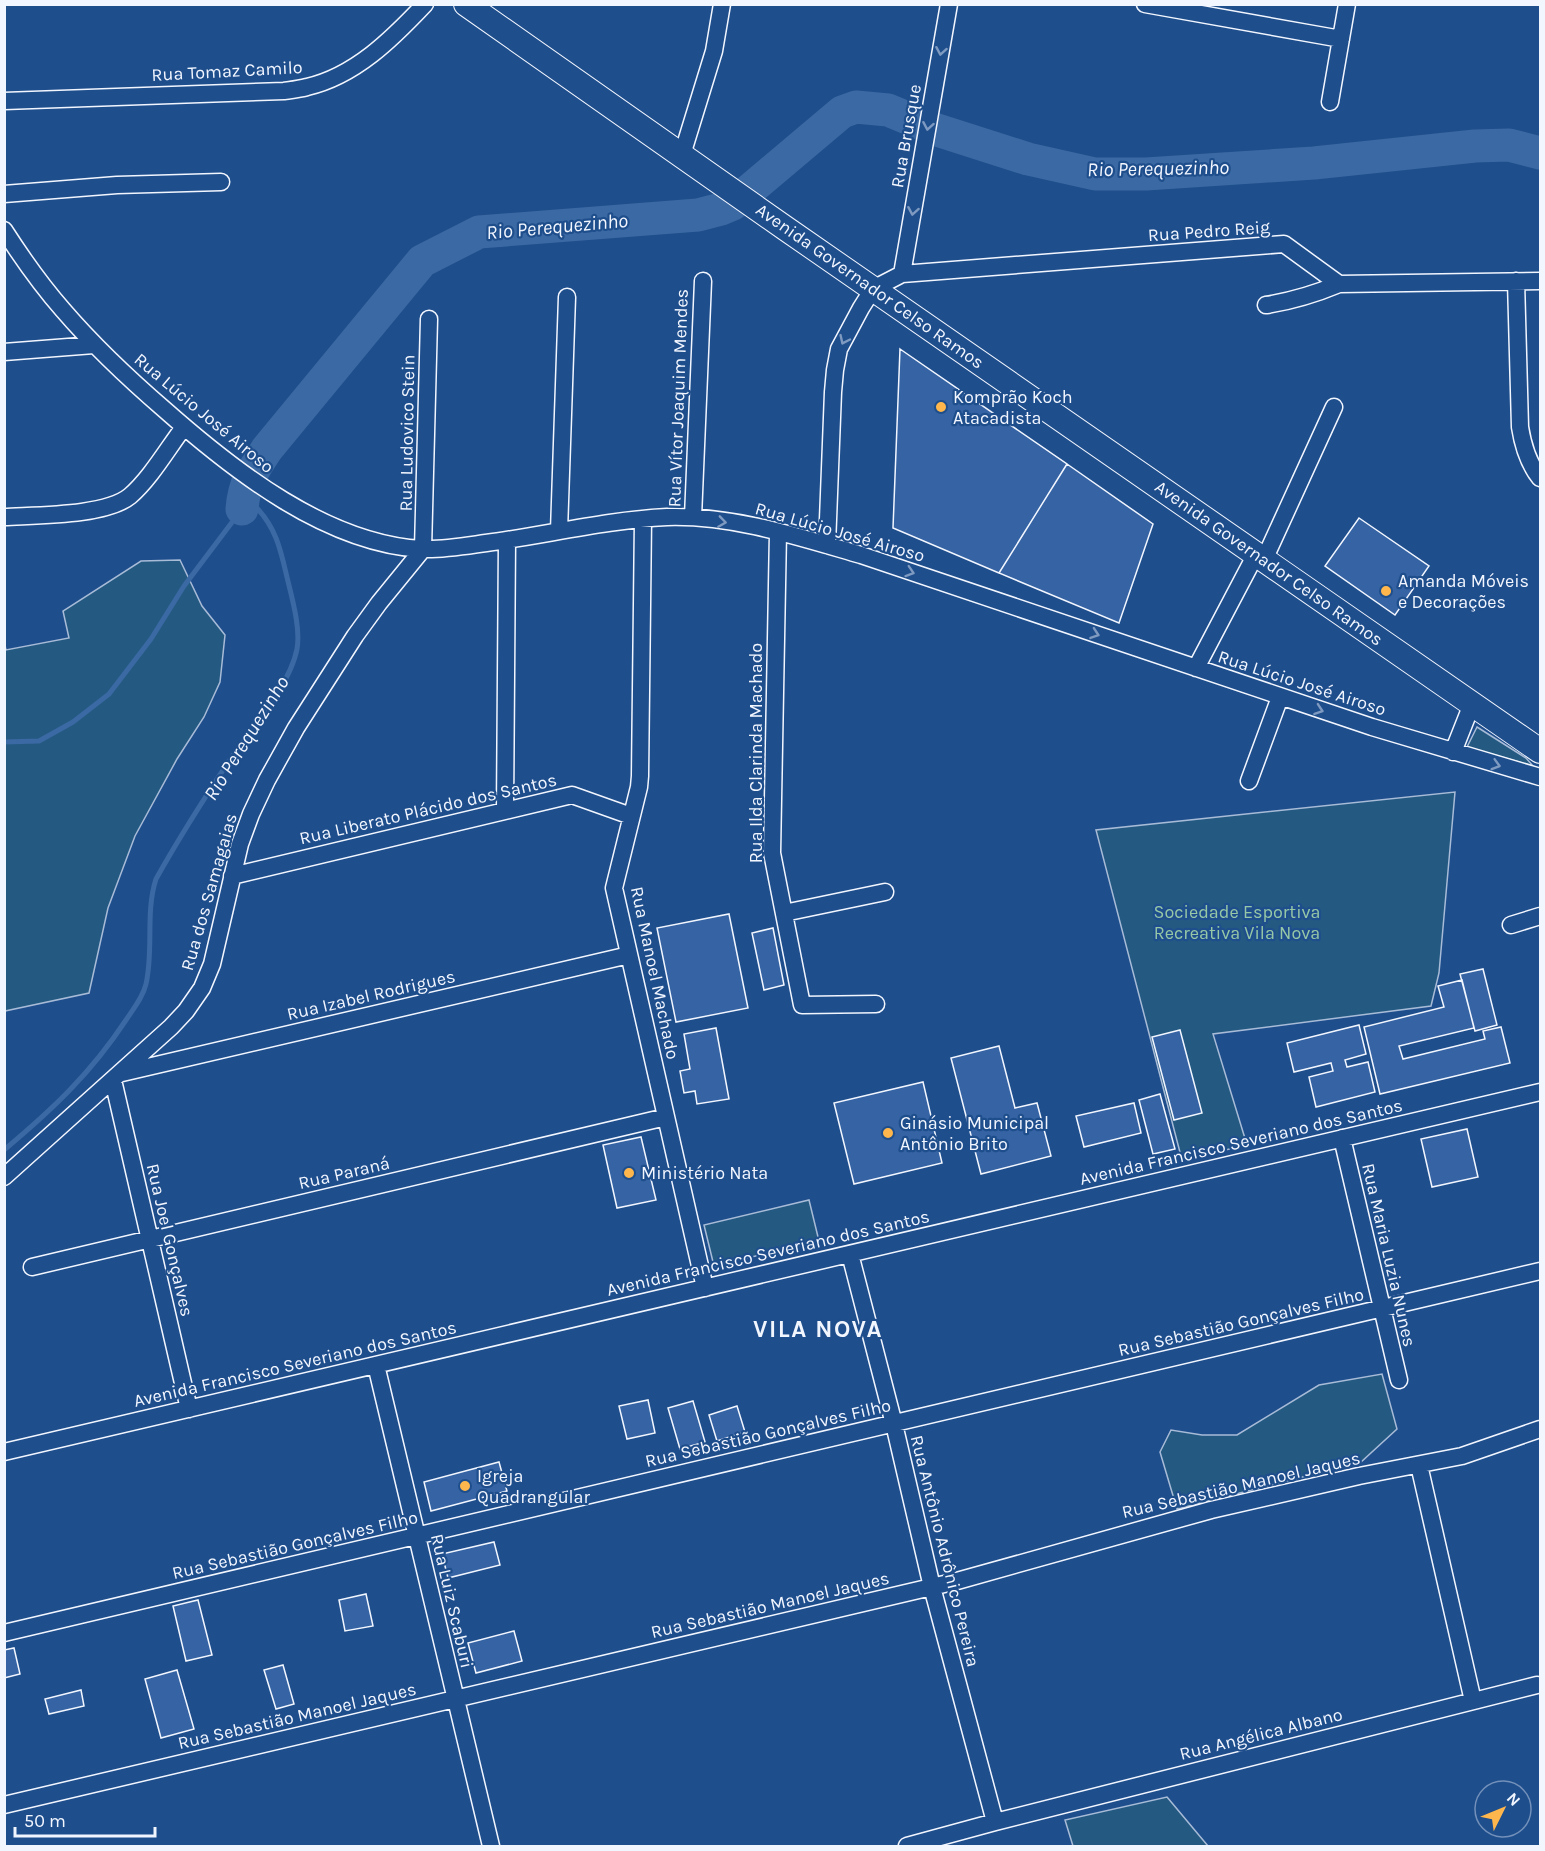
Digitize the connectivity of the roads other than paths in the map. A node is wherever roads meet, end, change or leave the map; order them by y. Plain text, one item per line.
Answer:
1 (425, 4) edge
2 (466, 4) edge
3 (722, 4) edge
4 (949, 4) edge
5 (1145, 4) edge
6 (1347, 4) edge
7 (1341, 39) junction
8 (4, 101) edge
9 (1330, 102) dead end
10 (682, 155) junction
11 (221, 182) dead end
12 (4, 194) edge
13 (4, 230) edge
14 (902, 274) junction
15 (703, 281) dead end
16 (1516, 281) junction
17 (1540, 281) edge
18 (1339, 284) junction
19 (873, 289) junction
20 (567, 297) dead end
21 (1266, 305) dead end
22 (429, 319) dead end
23 (94, 345) junction
24 (4, 351) edge
25 (1334, 407) dead end
26 (184, 427) junction
27 (1540, 478) edge
28 (4, 517) edge
29 (693, 518) junction
30 (643, 519) junction
31 (559, 531) junction
32 (778, 532) junction
33 (507, 540) junction
34 (827, 545) junction
35 (423, 549) junction
36 (1260, 557) junction
37 (1196, 668) junction
38 (1280, 697) junction
39 (1472, 704) junction
40 (1540, 751) edge
41 (1453, 752) junction
42 (1540, 777) edge
43 (1249, 781) dead end
44 (505, 811) junction
45 (631, 816) junction
46 (232, 876) junction
47 (885, 892) dead end
48 (784, 913) junction
49 (1540, 916) edge
50 (1511, 925) dead end
51 (629, 955) junction
52 (876, 1004) dead end
53 (117, 1077) junction
54 (1540, 1092) edge
55 (666, 1117) junction
56 (1342, 1138) junction
57 (4, 1177) edge
58 (150, 1239) junction
59 (850, 1254) junction
60 (32, 1267) dead end
61 (1540, 1271) edge
62 (705, 1288) junction
63 (1382, 1309) junction
64 (376, 1365) junction
65 (1399, 1380) dead end
66 (189, 1409) junction
67 (894, 1424) junction
68 (1540, 1429) edge
69 (4, 1452) edge
70 (1419, 1465) junction
71 (417, 1536) junction
72 (932, 1587) junction
73 (4, 1633) edge
74 (1537, 1685) dead end
75 (456, 1699) junction
76 (1473, 1701) junction
77 (4, 1805) edge
78 (995, 1822) junction
79 (491, 1846) edge
80 (907, 1846) edge

1 - 8 street, Rua Tomaz Camilo
2 - 10 main road, Avenida Governador Celso Ramos
3 - 10 street
4 -> 14 street, Rua Brusque
5 - 7 street
6 - 7 street
7 - 9 street
10 - 19 main road, Avenida Governador Celso Ramos
11 - 12 street
13 - 23 street, Rua Lúcio José Airoso
14 - 18 street, Rua Pedro Reig
14 - 19 street, Rua Pedro Reig
15 - 29 street, Rua Vítor Joaquim Mendes
16 - 17 street
16 - 18 street
16 - 27 street
18 - 21 street
19 -> 34 street
19 - 36 main road, Avenida Governador Celso Ramos
20 - 31 street
22 - 35 street, Rua Ludovico Stein
23 - 24 street
23 - 26 street, Rua Lúcio José Airoso
25 - 36 street
26 - 28 street
26 - 35 street, Rua Lúcio José Airoso
29 - 30 street, Rua Lúcio José Airoso
29 -> 32 street, Rua Lúcio José Airoso
30 - 31 street, Rua Lúcio José Airoso
30 - 45 street, Rua Manoel Machado
31 - 33 street, Rua Lúcio José Airoso
32 - 34 street, Rua Lúcio José Airoso
32 - 48 street, Rua Ilda Clarinda Machado
33 - 35 street, Rua Lúcio José Airoso
33 - 44 street
34 -> 37 street, Rua Lúcio José Airoso
35 - 46 street, Rua dos Samagaias
36 - 37 street
36 - 39 main road, Avenida Governador Celso Ramos
37 - 38 street, Rua Lúcio José Airoso
38 -> 41 street, Rua Lúcio José Airoso
38 - 43 street
39 - 40 main road, Avenida Governador Celso Ramos
39 - 41 street
41 -> 42 street, Rua Lúcio José Airoso
44 - 45 street, Rua Liberato Plácido dos Santos
44 - 46 street, Rua Liberato Plácido dos Santos
45 - 51 street, Rua Manoel Machado
46 - 53 street, Rua dos Samagaias
47 - 48 street
48 - 52 street, Rua Ilda Clarinda Machado
49 - 50 street
51 - 53 street, Rua Izabel Rodrigues
51 - 55 street, Rua Manoel Machado
53 - 57 street, Rua dos Samagaias
53 - 58 street, Rua Joel Gonçalves
54 - 56 street, Avenida Francisco Severiano dos Santos
55 - 58 street, Rua Paraná
55 - 62 street, Rua Manoel Machado
56 - 59 street, Avenida Francisco Severiano dos Santos
56 - 63 street, Rua Maria Luzia Nunes
58 - 60 street, Rua Paraná
58 - 66 street, Rua Joel Gonçalves
59 - 62 street, Avenida Francisco Severiano dos Santos
59 - 67 street, Rua Antônio Adrônico Pereira
61 - 63 street, Rua Sebastião Gonçalves Filho
62 - 64 street, Avenida Francisco Severiano dos Santos
63 - 65 street, Rua Maria Luzia Nunes
63 - 67 street, Rua Sebastião Gonçalves Filho
64 - 66 street, Avenida Francisco Severiano dos Santos
64 - 71 street, Rua Luiz Scaburi
66 - 69 street, Avenida Francisco Severiano dos Santos
67 - 71 street, Rua Sebastião Gonçalves Filho
67 - 72 street, Rua Antônio Adrônico Pereira
68 - 70 street, Rua Sebastião Manoel Jaques
70 - 72 street, Rua Sebastião Manoel Jaques
70 - 76 street
71 - 73 street, Rua Sebastião Gonçalves Filho
71 - 75 street, Rua Luiz Scaburi
72 - 75 street, Rua Sebastião Manoel Jaques
72 - 78 street, Rua Antônio Adrônico Pereira
74 - 76 street, Rua Angélica Albano
75 - 77 street, Rua Sebastião Manoel Jaques
75 - 79 street, Rua Luiz Scaburi
76 - 78 street, Rua Angélica Albano
78 - 80 street, Rua Angélica Albano

